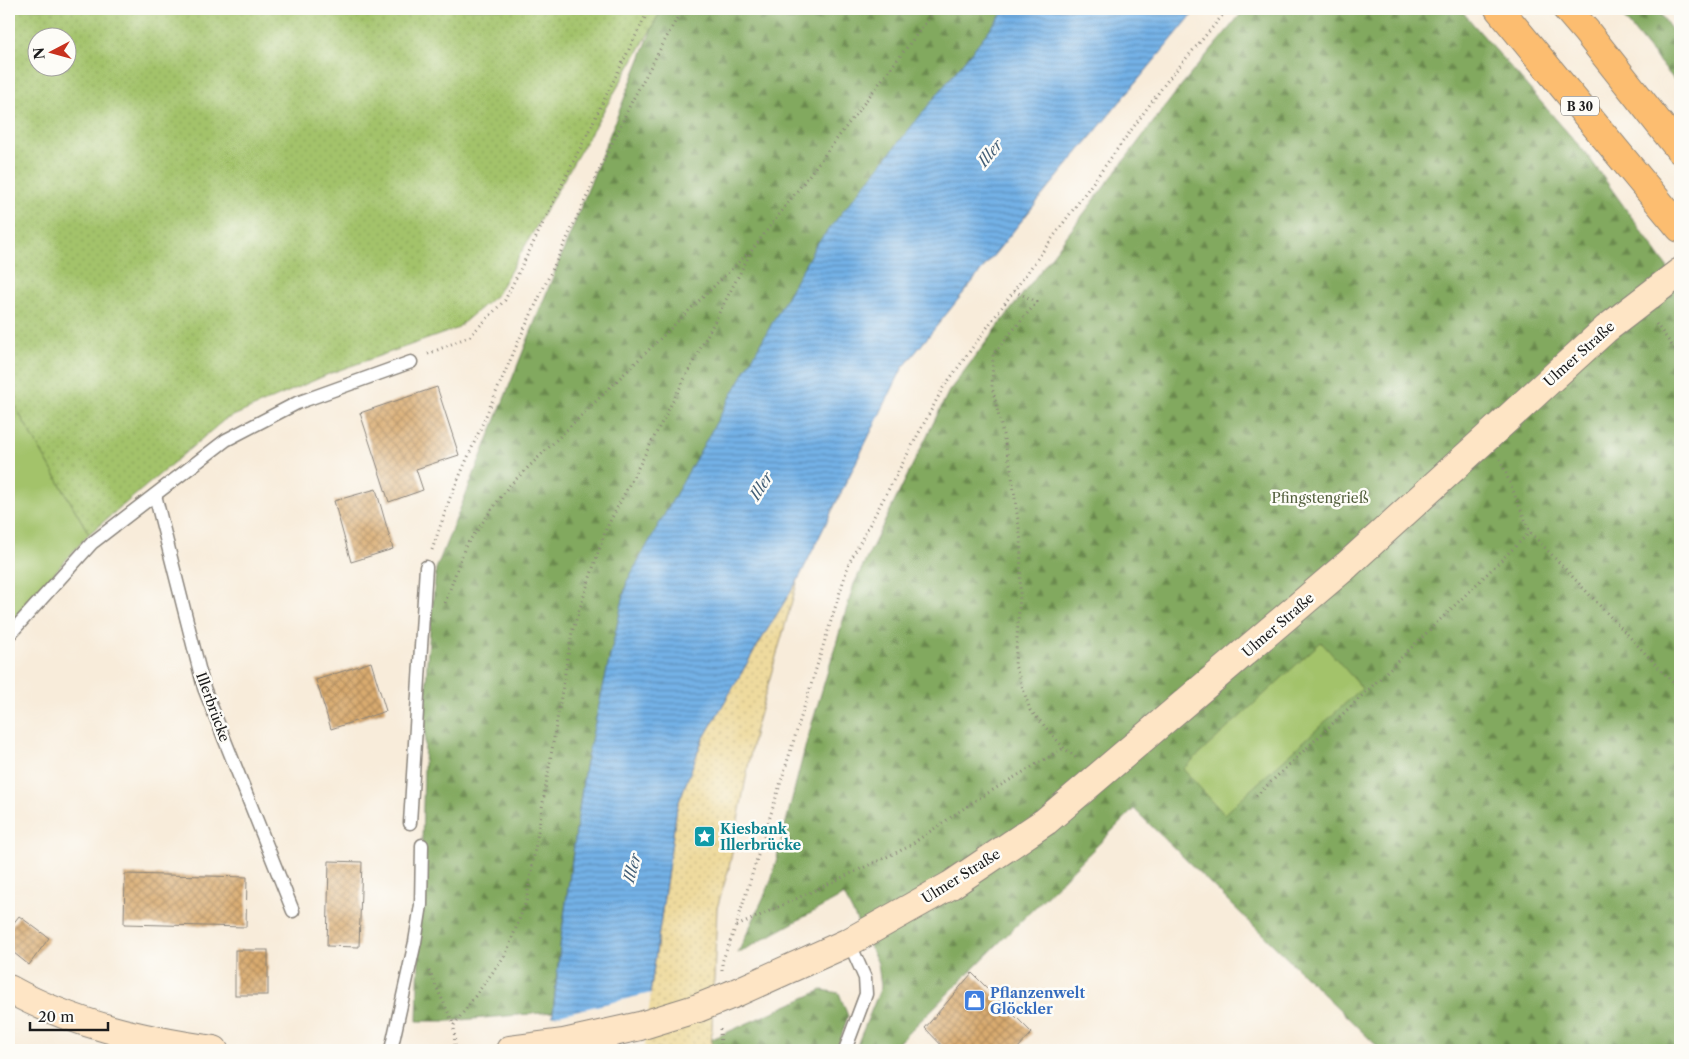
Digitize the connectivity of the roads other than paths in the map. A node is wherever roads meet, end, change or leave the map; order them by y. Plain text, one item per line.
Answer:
1 (1498, 9) edge
2 (1567, 9) edge
3 (1680, 150) edge
4 (1680, 228) edge
5 (1680, 272) edge
6 (411, 362) road end
7 (155, 495) junction
8 (426, 567) road end
9 (9, 635) edge
10 (410, 823) dead end
11 (422, 845) dead end
12 (293, 911) dead end
13 (849, 942) junction
14 (9, 990) edge
15 (214, 1050) edge
16 (391, 1050) edge
17 (510, 1050) edge
18 (845, 1050) edge

1 - 4 highway, B 30
2 - 3 highway
5 - 13 main road, Ulmer Straße
6 - 7 lane
7 - 9 lane
7 - 12 lane, Illerbrücke
8 - 10 lane
11 - 16 lane
13 - 17 main road, Ulmer Straße, bridge
13 - 18 lane
14 - 15 main road

